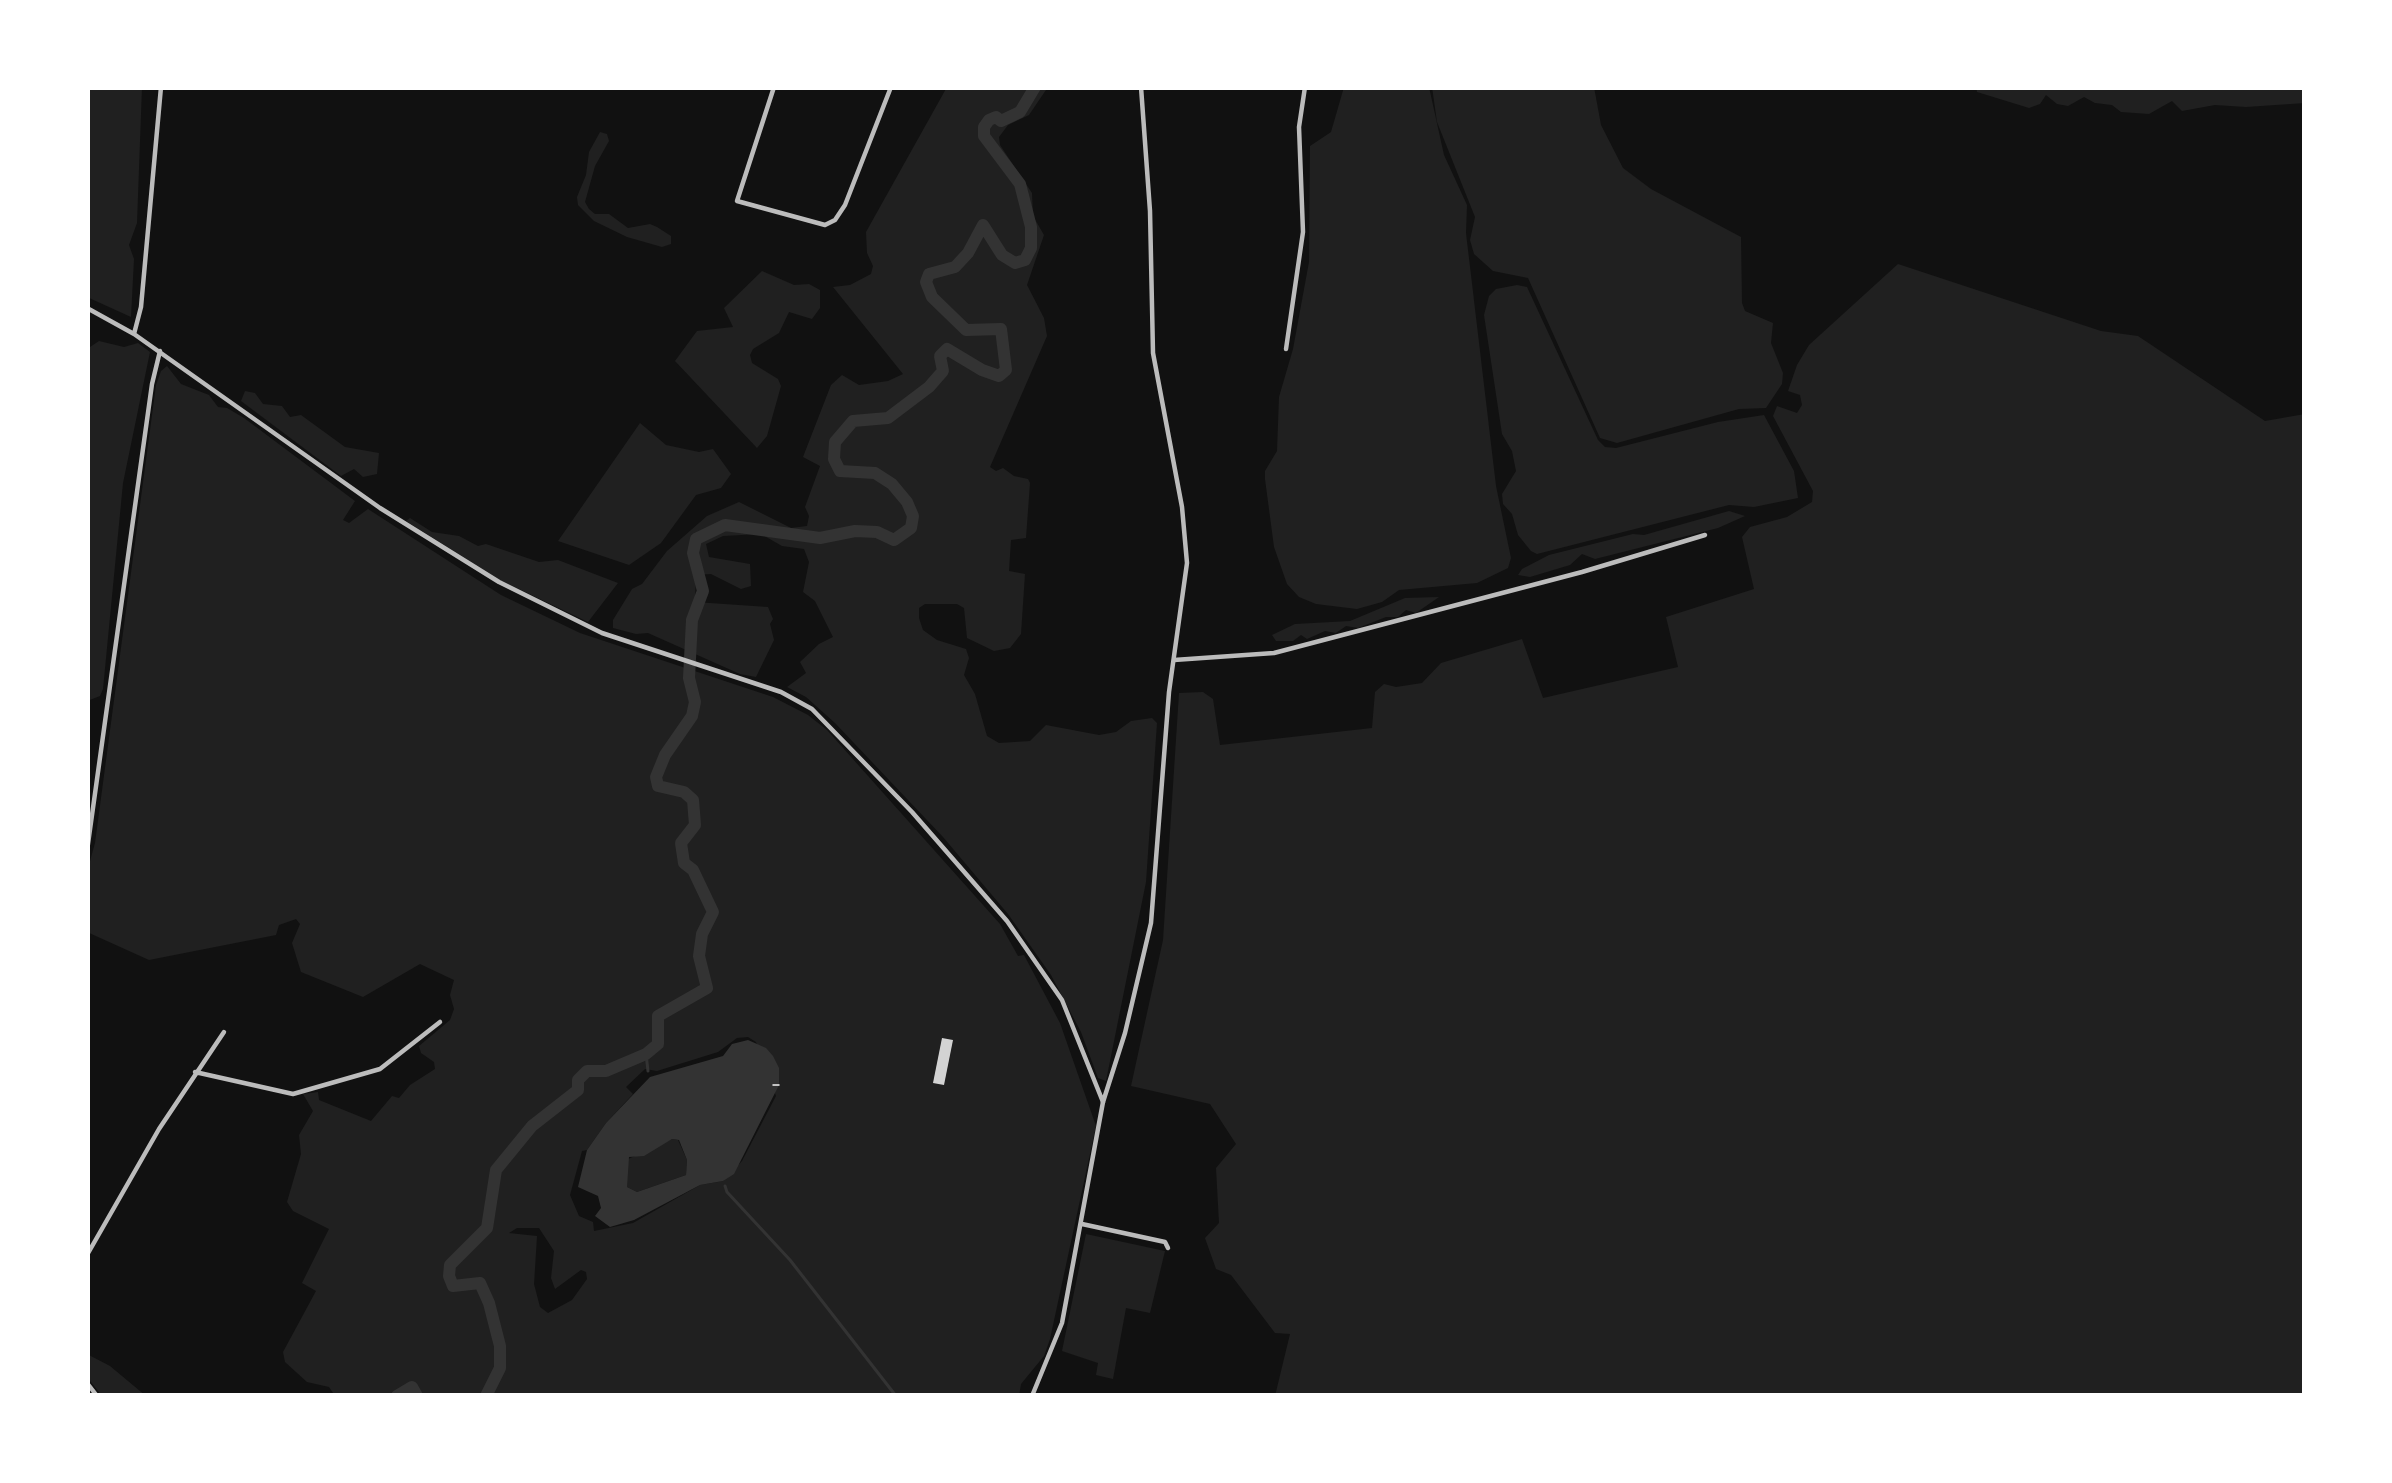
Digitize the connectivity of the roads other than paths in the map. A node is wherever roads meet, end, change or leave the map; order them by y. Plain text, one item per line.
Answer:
1 (161, 87) edge
2 (774, 87) edge
3 (891, 87) edge
4 (1141, 87) edge
5 (1306, 87) edge
6 (87, 308) edge
7 (134, 334) junction
8 (1286, 349) dead end
9 (160, 352) junction
10 (1706, 535) dead end
11 (1174, 660) junction
12 (87, 851) edge
13 (440, 1022) dead end
14 (224, 1032) dead end
15 (195, 1072) junction
16 (1103, 1102) junction
17 (1082, 1224) junction
18 (1168, 1248) dead end
19 (87, 1255) edge
20 (87, 1383) edge
21 (97, 1396) edge
22 (1032, 1396) edge

1 - 7 street
2 - 3 street
4 - 11 street
5 - 8 street
6 - 7 street
7 - 9 street
9 - 12 street
9 - 16 street
10 - 11 street
11 - 16 street
13 - 15 street
14 - 15 street
15 - 19 street
16 - 17 street
17 - 18 street
17 - 22 street
20 - 21 street

